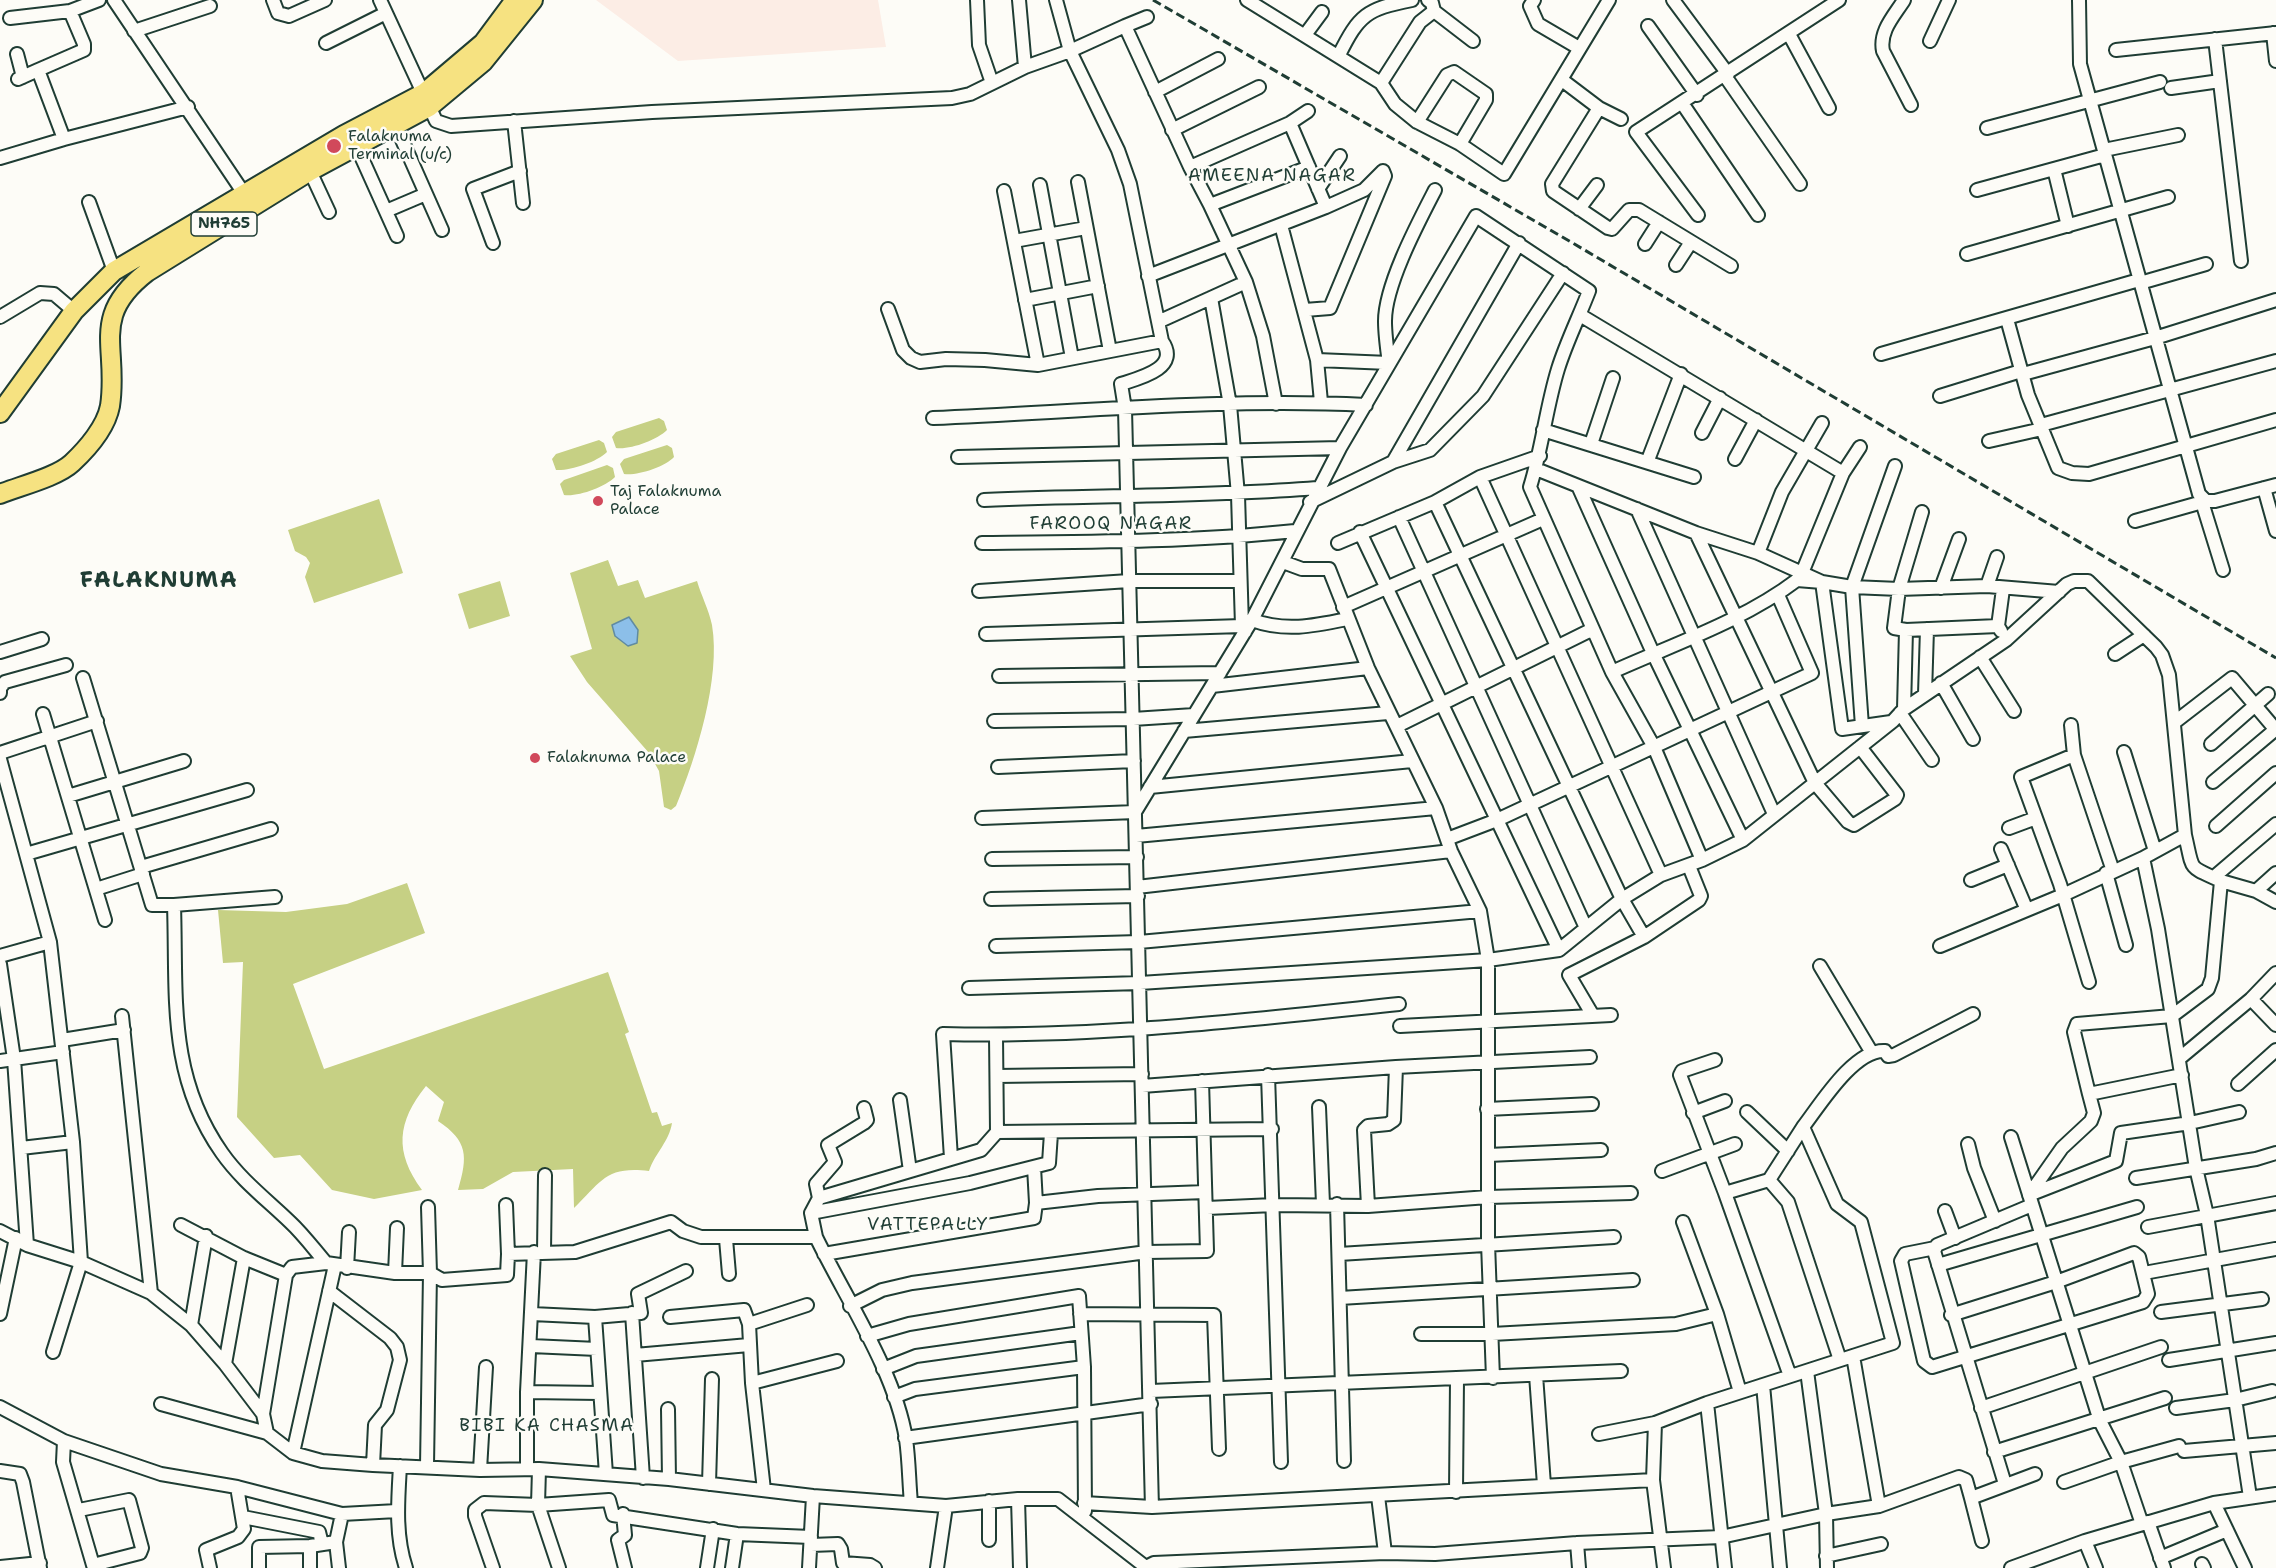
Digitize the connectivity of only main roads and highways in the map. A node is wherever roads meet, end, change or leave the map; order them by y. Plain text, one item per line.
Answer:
1 (515, 0) edge
2 (533, 0) edge
3 (504, 26) junction
4 (426, 100) junction
5 (249, 201) junction
6 (0, 413) edge
7 (0, 494) edge

1 - 3 highway, NH765
2 - 3 highway, NH765
3 - 4 highway, NH765
4 - 5 highway, NH765
4 - 5 highway, NH765
5 - 6 highway, NH765
5 - 7 highway, NH765

